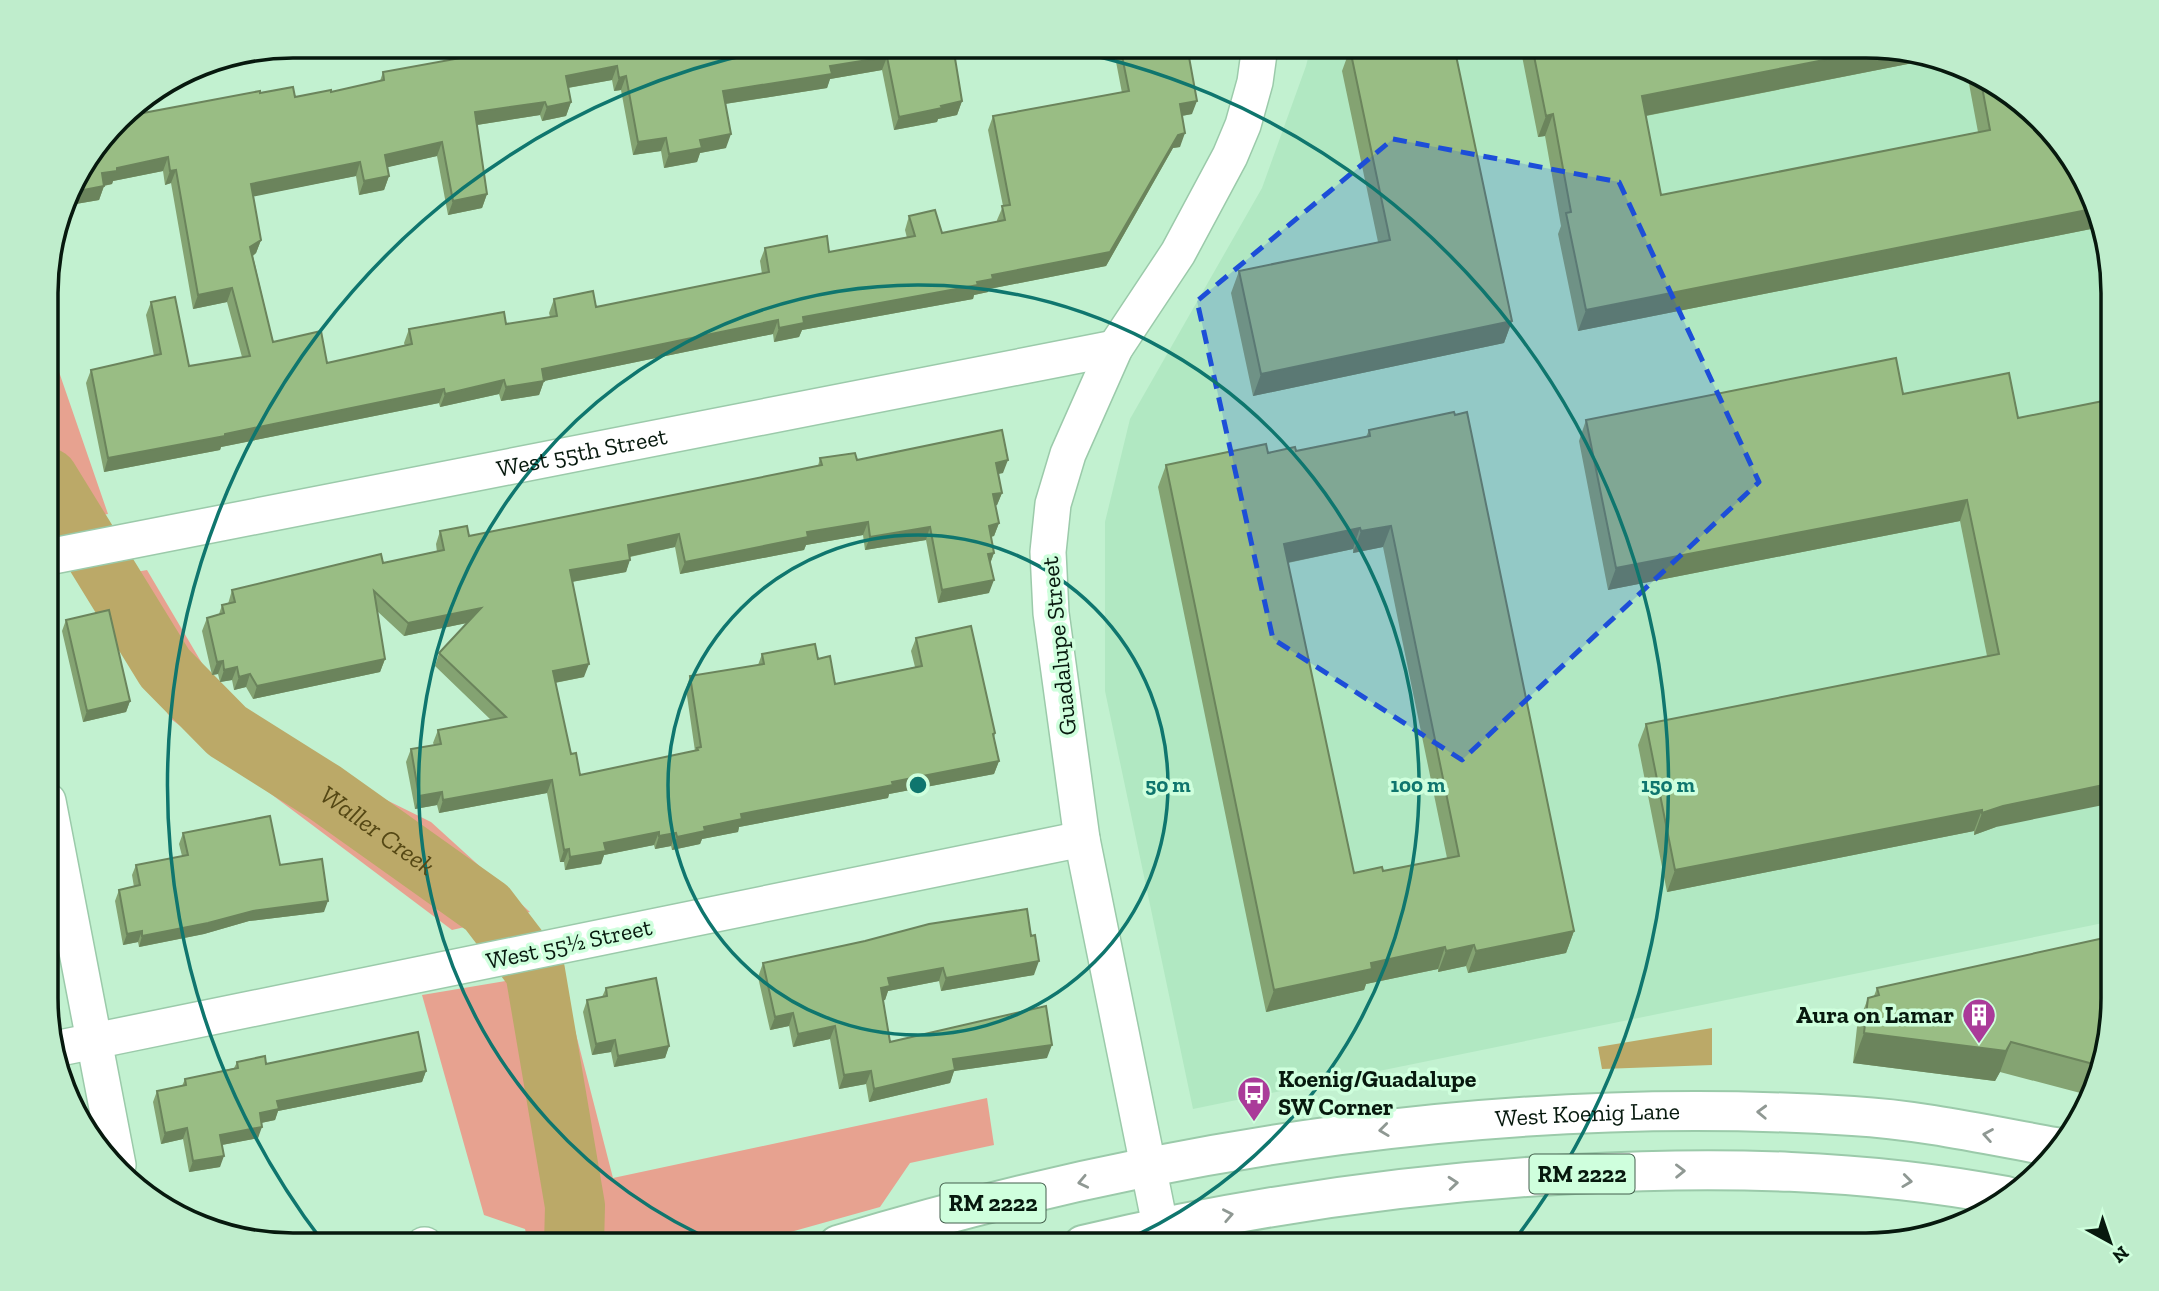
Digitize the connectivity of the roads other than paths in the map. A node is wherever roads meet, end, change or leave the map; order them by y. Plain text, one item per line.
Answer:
1 (1258, 58) edge
2 (1115, 348) junction
3 (58, 555) edge
4 (1082, 839) junction
5 (58, 853) edge
6 (94, 1041) junction
7 (64, 1047) edge
8 (2049, 1146) edge
9 (116, 1152) edge
10 (1149, 1166) junction
11 (1996, 1194) edge
12 (878, 1233) edge
13 (1162, 1233) edge
14 (1178, 1233) edge

1 - 2 street, Guadalupe Street
2 - 3 street, West 55th Street
2 - 4 street, Guadalupe Street
4 - 6 street, West 55½ Street
4 - 10 street, Guadalupe Street
5 - 6 street
6 - 7 street, West 55½ Street
6 - 9 street
8 -> 10 main road, West Koenig Lane / RM 2222
10 -> 12 main road, West Koenig Lane / RM 2222
10 - 13 street, Guadalupe Street
14 -> 11 main road, RM 2222

